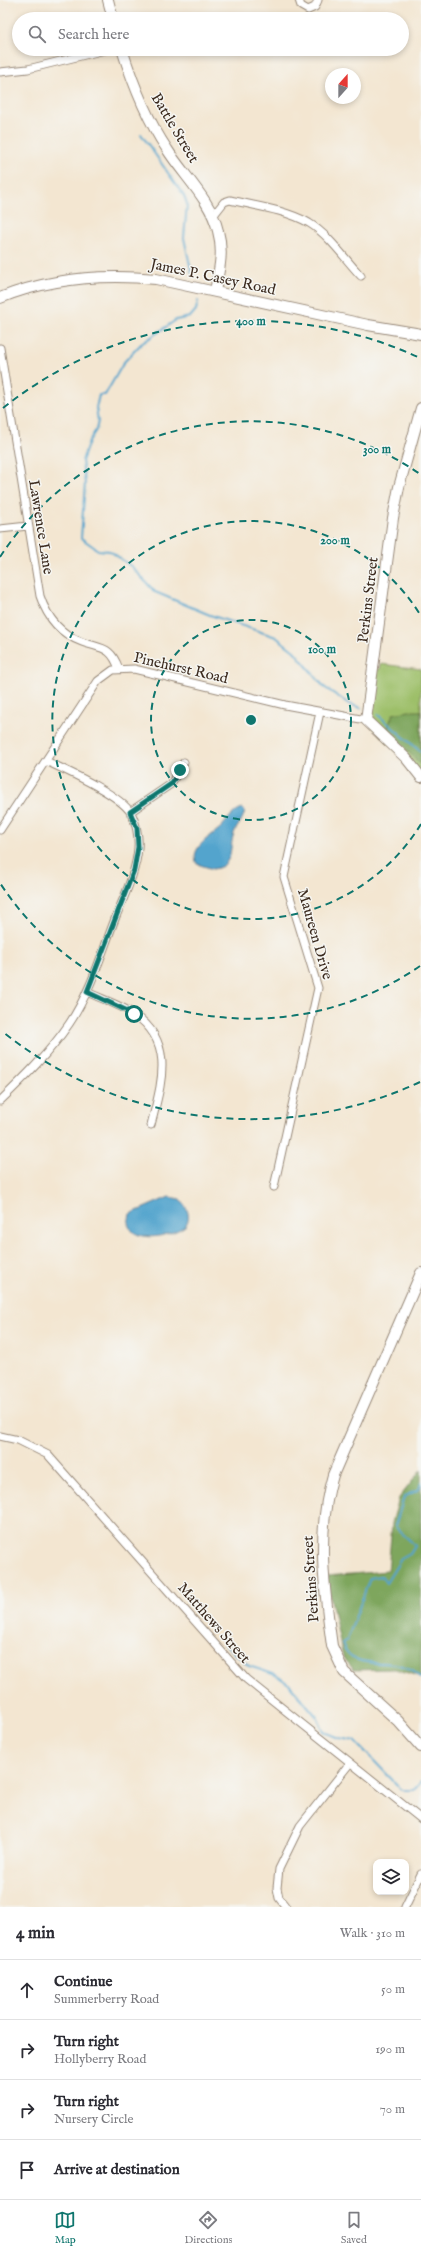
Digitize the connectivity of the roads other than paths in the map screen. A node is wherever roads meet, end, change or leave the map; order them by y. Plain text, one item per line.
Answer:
1 (108, 0) edge
2 (299, 0) edge
3 (318, 0) edge
4 (111, 12) edge
5 (81, 56) edge
6 (124, 56) edge
7 (0, 72) edge
8 (213, 216) junction
9 (361, 276) dead end
10 (215, 291) junction
11 (0, 298) edge
12 (421, 334) edge
13 (0, 348) edge
14 (421, 408) edge
15 (28, 526) junction
16 (0, 529) edge
17 (119, 669) junction
18 (320, 712) junction
19 (366, 720) junction
20 (46, 761) junction
21 (184, 762) dead end
22 (421, 777) edge
23 (130, 812) junction
24 (0, 830) edge
25 (87, 992) junction
26 (0, 1101) edge
27 (151, 1125) dead end
28 (274, 1187) dead end
29 (421, 1273) edge
30 (0, 1436) edge
31 (421, 1747) edge
32 (350, 1763) junction
33 (421, 1819) edge
34 (421, 1874) edge
35 (286, 1907) edge
36 (405, 1907) edge

1 - 4 street
2 - 3 street
5 - 7 street
6 - 8 street, Battle Street
8 - 9 street
8 - 10 street, Battle Street
10 - 11 street, James P. Casey Road
10 - 12 street, James P. Casey Road
13 - 15 street, Lawrence Lane
14 - 19 street, Perkins Street
15 - 16 street
15 - 17 street, Lawrence Lane
17 - 18 street, Pinehurst Road
17 - 20 street, Pinehurst Road
18 - 19 street, Pinehurst Road
18 - 28 street, Maureen Drive
19 - 22 street
20 - 23 street
20 - 24 street, Pinehurst Road
21 - 23 street
23 - 25 street
25 - 26 street
25 - 27 street
29 - 31 street, Perkins Street
30 - 32 street, Matthews Street
32 - 33 street, Matthews Street
32 - 35 street
34 - 36 street

